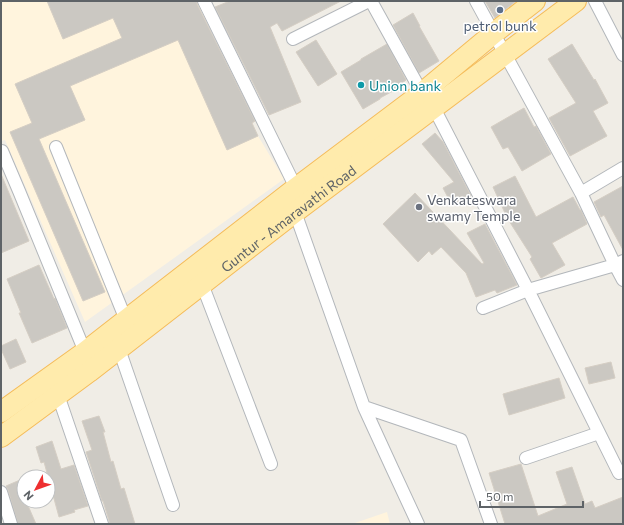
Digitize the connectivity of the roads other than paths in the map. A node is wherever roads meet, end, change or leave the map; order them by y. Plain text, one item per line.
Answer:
1 (204, 1) edge
2 (370, 1) edge
3 (476, 1) edge
4 (536, 1) edge
5 (576, 1) edge
6 (595, 1) edge
7 (494, 33) junction
8 (293, 39) dead end
9 (506, 54) junction
10 (623, 55) edge
11 (422, 93) junction
12 (434, 108) junction
13 (56, 148) dead end
14 (2, 151) edge
15 (623, 168) edge
16 (296, 188) junction
17 (581, 193) junction
18 (295, 212) junction
19 (619, 263) edge
20 (623, 280) edge
21 (202, 284) junction
22 (528, 290) junction
23 (483, 308) dead end
24 (126, 320) junction
25 (119, 348) junction
26 (85, 352) junction
27 (58, 395) junction
28 (364, 407) junction
29 (1, 412) edge
30 (599, 433) junction
31 (1, 437) edge
32 (526, 458) dead end
33 (271, 464) dead end
34 (619, 473) dead end
35 (1, 492) edge
36 (173, 505) dead end
37 (11, 524) edge
38 (102, 524) edge
39 (418, 524) edge
40 (491, 524) edge

1 - 16 street
2 - 8 street
2 - 11 street
3 - 7 street
4 - 7 main road, Guntur - Amaravathi Road
5 - 9 main road, Guntur - Amaravathi Road
6 - 10 street
7 - 9 street
7 - 11 main road, Guntur - Amaravathi Road
9 - 12 main road, Guntur - Amaravathi Road
9 - 17 street
11 - 16 main road, Guntur - Amaravathi Road
12 - 18 main road, Guntur - Amaravathi Road
12 - 22 street
13 - 24 street
14 - 26 street
15 - 17 street
16 - 24 main road, Guntur - Amaravathi Road
17 - 19 street
18 - 21 main road, Guntur - Amaravathi Road
18 - 28 street
19 - 20 street
19 - 22 street
21 - 25 main road, Guntur - Amaravathi Road
21 - 33 street
22 - 23 street
22 - 30 street
24 - 26 main road, Guntur - Amaravathi Road
25 - 27 main road, Guntur - Amaravathi Road
25 - 36 street
26 - 29 main road, Guntur - Amaravathi Road
27 - 31 main road, Guntur - Amaravathi Road
27 - 38 street
28 - 39 street
28 - 40 street
30 - 32 street
30 - 34 street
35 - 37 street

